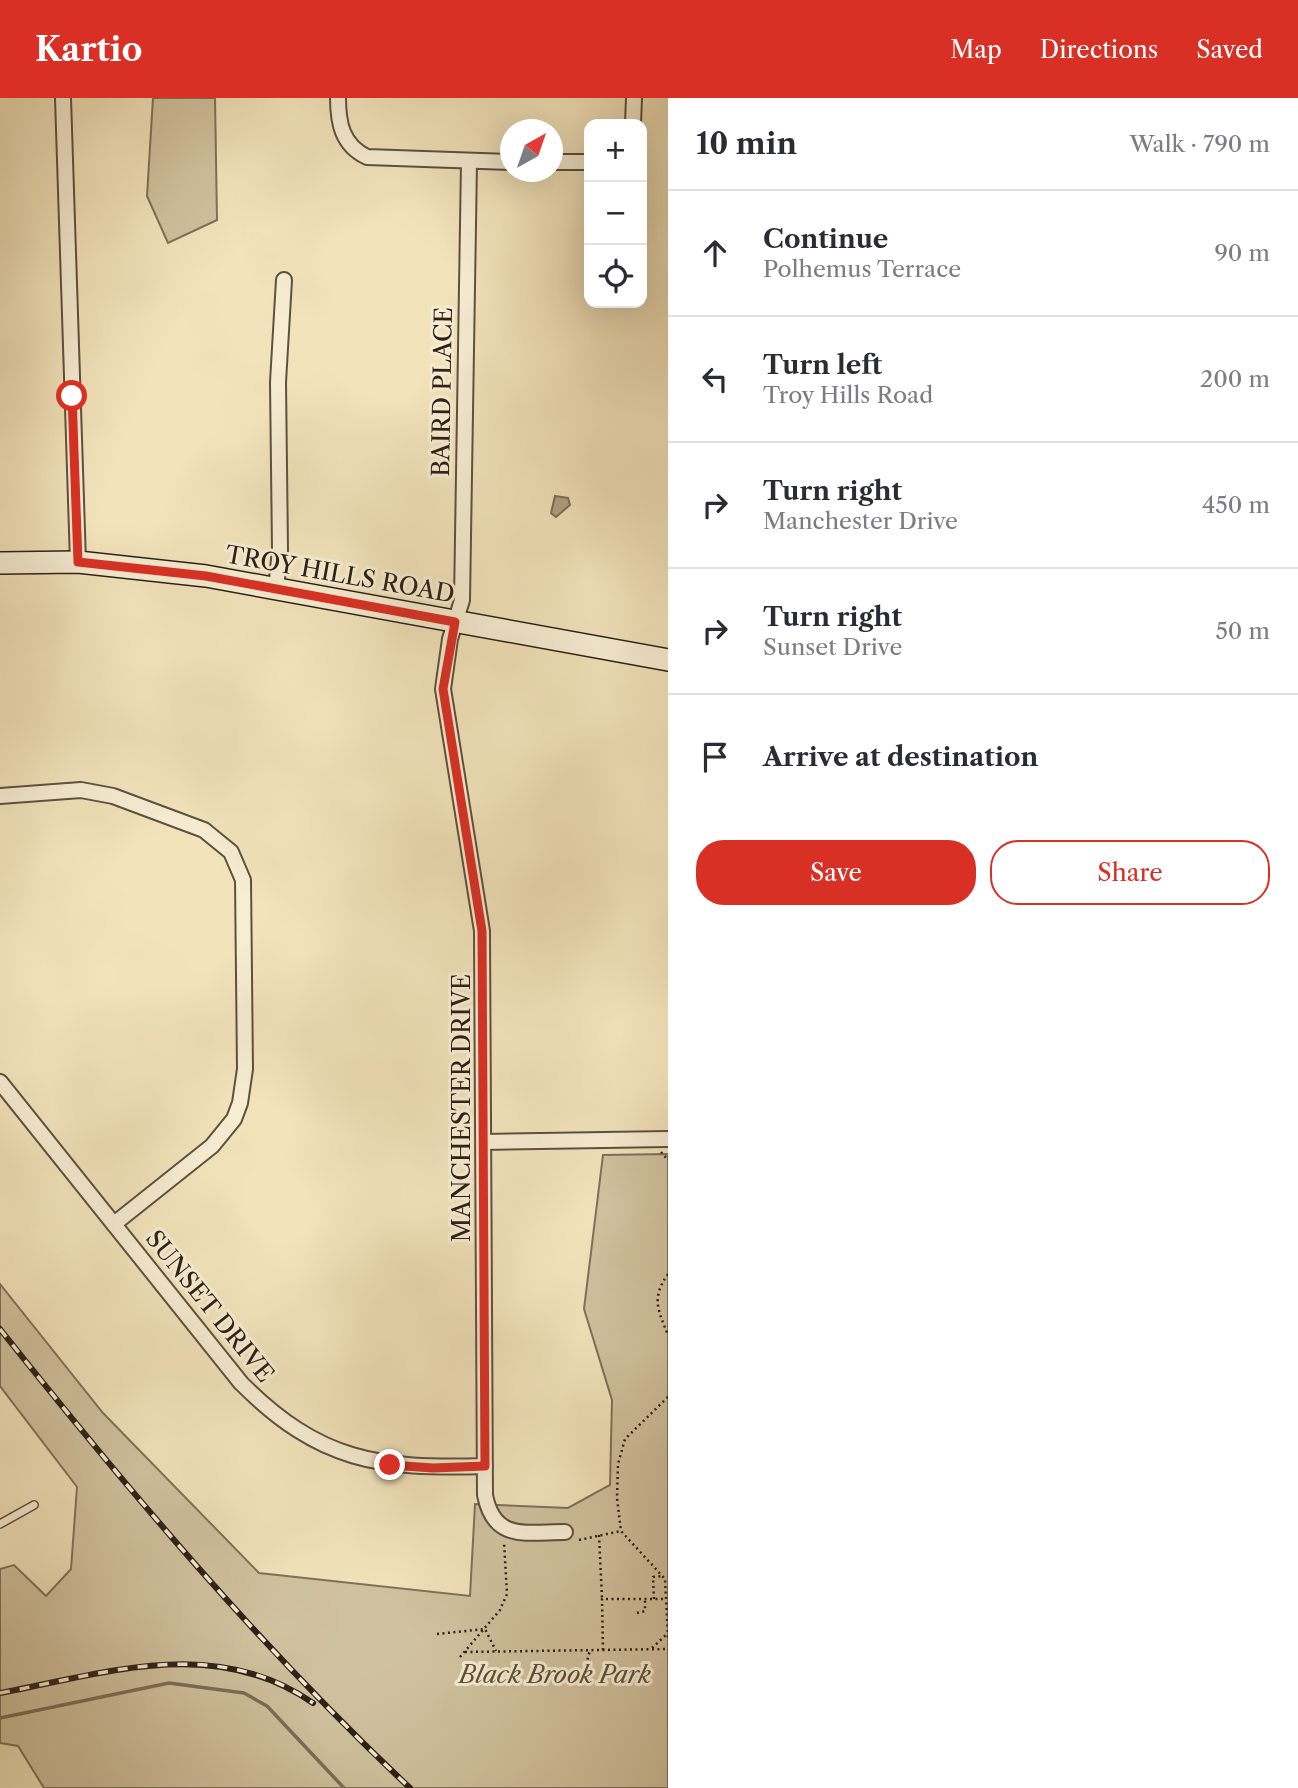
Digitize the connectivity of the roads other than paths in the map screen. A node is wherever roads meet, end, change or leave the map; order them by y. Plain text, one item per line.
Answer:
1 (63, 98) edge
2 (338, 98) edge
3 (634, 98) edge
4 (633, 119) edge
5 (469, 162) junction
6 (500, 162) edge
7 (563, 162) edge
8 (584, 162) edge
9 (284, 280) dead end
10 (78, 562) junction
11 (0, 563) edge
12 (276, 589) junction
13 (455, 622) junction
14 (668, 660) edge
15 (0, 796) edge
16 (0, 1082) edge
17 (484, 1142) junction
18 (663, 1144) edge
19 (114, 1224) junction
20 (485, 1466) junction
21 (34, 1505) dead end
22 (0, 1524) edge
23 (565, 1532) dead end

1 - 10 street
2 - 5 street
3 - 4 street
5 - 6 street
5 - 13 street, BAIRD PLACE
7 - 8 street
9 - 12 street
10 - 11 main road, TROY HILLS ROAD
10 - 12 main road, TROY HILLS ROAD
12 - 13 main road, TROY HILLS ROAD
13 - 14 main road, TROY HILLS ROAD
13 - 17 street, MANCHESTER DRIVE
15 - 19 street
16 - 19 street, SUNSET DRIVE
17 - 18 street
17 - 20 street, MANCHESTER DRIVE
19 - 20 street, SUNSET DRIVE
20 - 23 street, MANCHESTER DRIVE
21 - 22 lane

